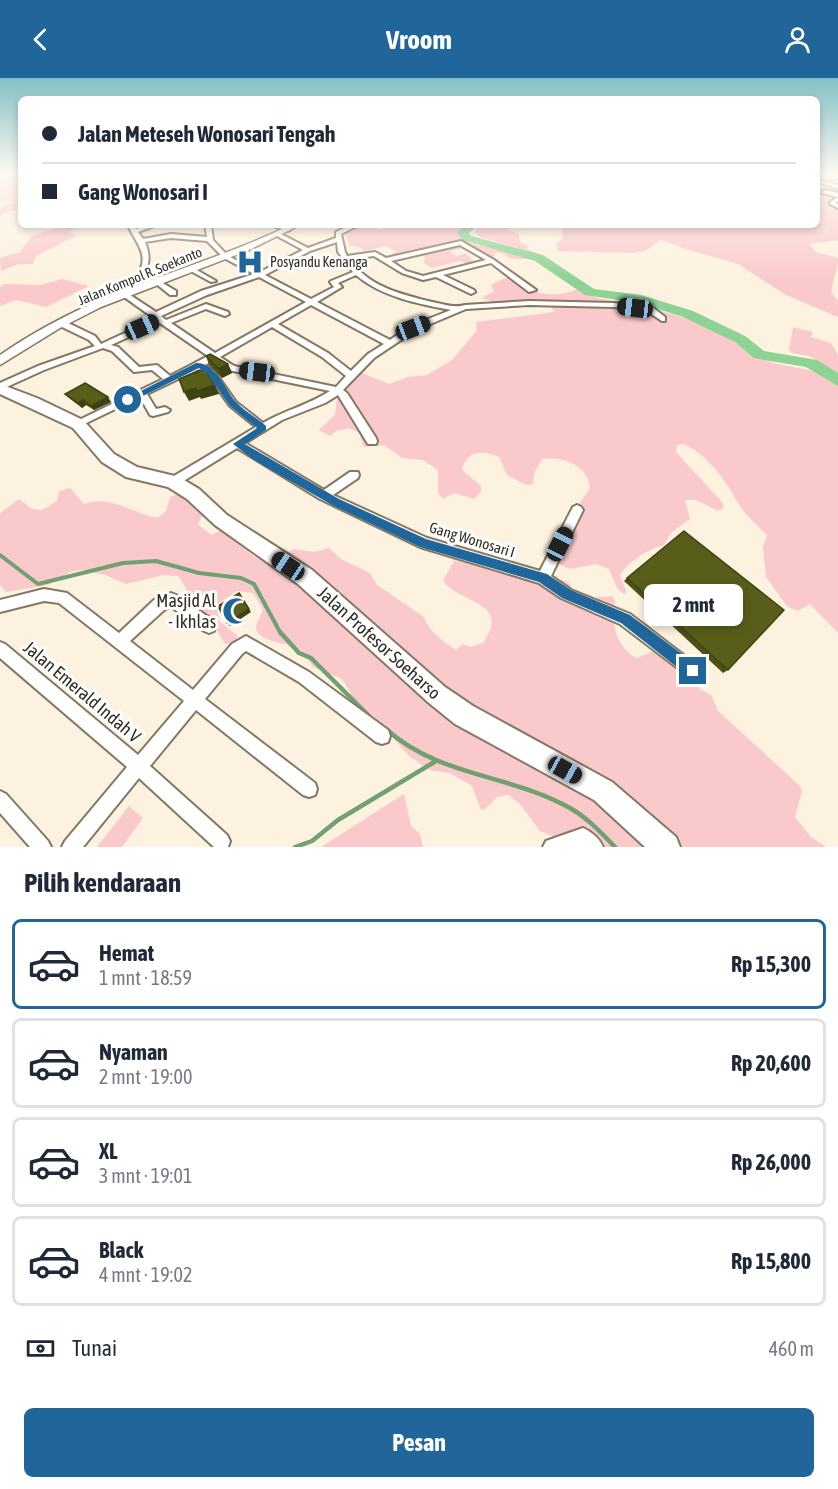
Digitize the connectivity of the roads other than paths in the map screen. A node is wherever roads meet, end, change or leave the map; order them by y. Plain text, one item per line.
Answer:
1 (132, 228) edge
2 (208, 228) edge
3 (349, 228) edge
4 (284, 229) edge
5 (210, 239) junction
6 (338, 239) junction
7 (141, 241) junction
8 (307, 250) junction
9 (226, 257) junction
10 (346, 258) junction
11 (386, 260) junction
12 (492, 261) junction
13 (191, 269) junction
14 (354, 270) junction
15 (260, 274) junction
16 (436, 275) junction
17 (156, 281) junction
18 (213, 281) dead end
19 (532, 290) dead end
20 (471, 292) dead end
21 (173, 293) dead end
22 (124, 294) junction
23 (313, 302) junction
24 (461, 310) junction
25 (225, 314) dead end
26 (162, 318) junction
27 (662, 320) dead end
28 (61, 323) junction
29 (272, 324) junction
30 (390, 343) junction
31 (102, 347) junction
32 (214, 355) junction
33 (0, 361) edge
34 (199, 365) junction
35 (350, 375) junction
36 (169, 380) junction
37 (0, 388) edge
38 (338, 390) junction
39 (143, 394) junction
40 (165, 410) dead end
41 (78, 424) junction
42 (263, 428) junction
43 (372, 441) dead end
44 (238, 444) junction
45 (354, 474) dead end
46 (173, 482) junction
47 (324, 496) junction
48 (577, 510) dead end
49 (543, 578) junction
50 (0, 606) edge
51 (209, 626) dead end
52 (119, 642) junction
53 (0, 649) edge
54 (693, 671) dead end
55 (193, 700) junction
56 (382, 736) dead end
57 (138, 766) junction
58 (309, 789) dead end
59 (0, 800) edge
60 (221, 841) dead end
61 (42, 847) edge
62 (71, 847) edge
63 (552, 847) edge
64 (594, 847) edge
65 (666, 847) edge

1 - 7 street
2 - 5 street
3 - 6 street
4 - 8 street
4 - 9 main road, Jalan Kompol R. Soekanto
5 - 7 street
5 - 9 street
6 - 8 street
6 - 10 street
7 - 22 street
8 - 15 street
9 - 13 main road, Jalan Kompol R. Soekanto
9 - 15 street
10 - 11 street
10 - 14 street
11 - 12 street
11 - 16 street
12 - 16 street
12 - 19 street
13 - 17 main road, Jalan Kompol R. Soekanto
13 - 18 street
14 - 23 street
14 - 24 street
15 - 23 street
15 - 26 street
16 - 20 street
17 - 21 street
17 - 22 main road, Jalan Kompol R. Soekanto
22 - 26 street
22 - 28 main road, Jalan Kompol R. Soekanto
23 - 29 street
23 - 30 street
24 - 27 street
24 - 30 street
25 - 26 street
26 - 31 street
26 - 32 street
28 - 31 street
28 - 33 main road, Jalan Kompol R. Soekanto
29 - 32 street
29 - 35 street
30 - 35 street
31 - 36 street
31 - 37 street
32 - 34 street
32 - 38 street
34 - 36 street
34 - 42 street
35 - 38 street
36 - 39 street
37 - 41 main road, Jalan Profesor Soeharso
38 - 42 street
38 - 43 street
39 - 40 street
39 - 41 street
41 - 46 main road, Jalan Profesor Soeharso
42 - 44 street
44 - 46 street
44 - 47 street, Gang Wonosari I
45 - 47 street
46 - 65 main road, Jalan Profesor Soeharso
47 - 49 street, Gang Wonosari I
48 - 49 street
49 - 54 street, Gang Wonosari I
50 - 52 street
51 - 52 street
52 - 55 street
53 - 57 street, Jalan Emerald Indah V
55 - 56 street
55 - 57 street
55 - 58 street
57 - 60 street, Jalan Emerald Indah V
57 - 62 street
59 - 61 street
63 - 64 street

